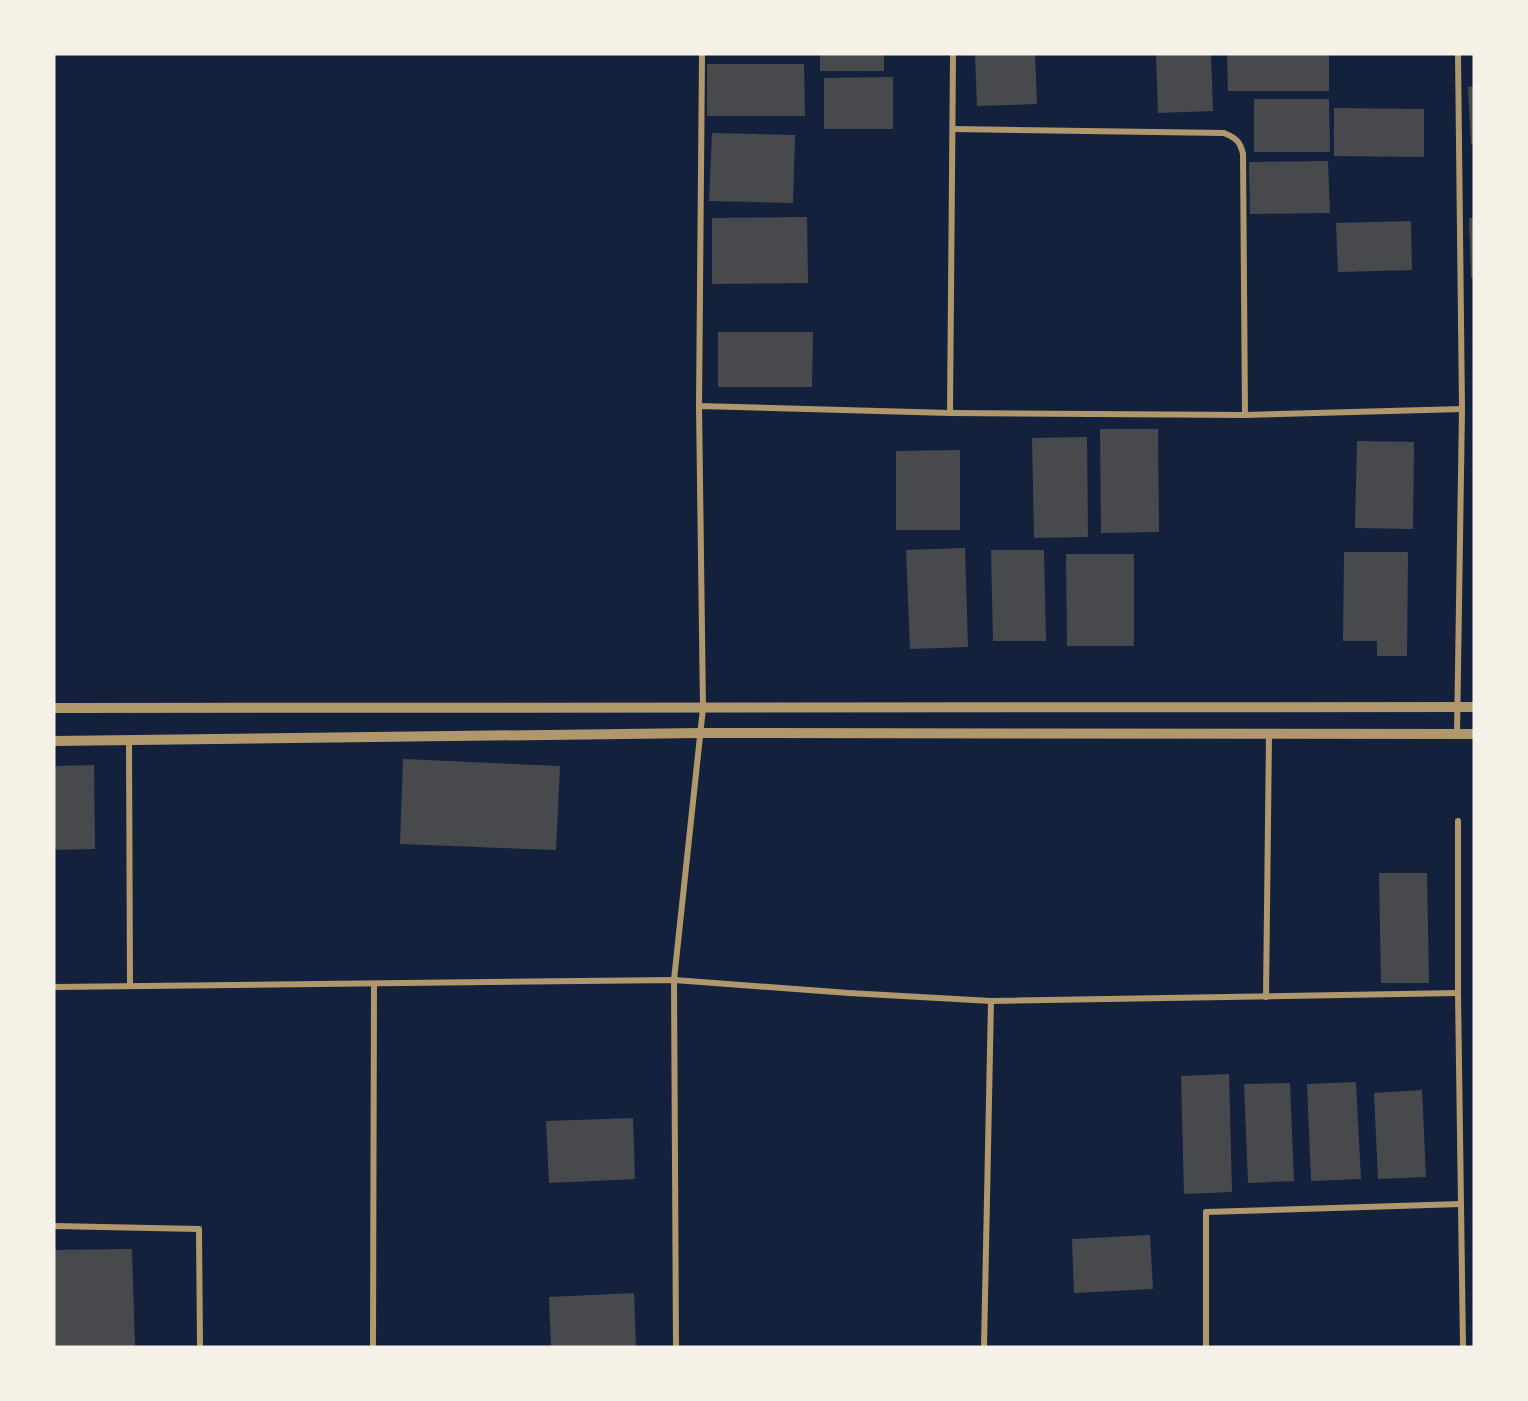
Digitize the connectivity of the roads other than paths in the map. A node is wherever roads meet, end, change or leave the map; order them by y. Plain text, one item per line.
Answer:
1 (702, 54) edge
2 (953, 54) edge
3 (1458, 54) edge
4 (953, 129) junction
5 (699, 406) junction
6 (1462, 409) junction
7 (950, 413) junction
8 (1245, 415) junction
9 (1458, 707) junction
10 (1474, 707) edge
11 (54, 708) edge
12 (703, 708) junction
13 (700, 733) junction
14 (1269, 734) junction
15 (1457, 734) junction
16 (1474, 734) edge
17 (54, 741) edge
18 (129, 741) junction
19 (1458, 820) dead end
20 (674, 980) junction
21 (374, 984) junction
22 (130, 986) junction
23 (54, 987) edge
24 (1458, 993) junction
25 (1266, 997) junction
26 (991, 1000) junction
27 (1461, 1204) junction
28 (54, 1226) edge
29 (200, 1347) edge
30 (374, 1347) edge
31 (676, 1347) edge
32 (984, 1347) edge
33 (1206, 1347) edge
34 (1464, 1347) edge

1 - 5 street
2 - 4 street
3 - 6 street
4 - 7 street
4 - 8 street
5 - 7 street
5 - 12 street
6 - 8 street
6 - 9 street
7 - 8 street
9 - 10 street
9 - 12 street
9 - 15 street
11 - 12 street
12 - 13 street
13 - 14 street
13 - 18 street
13 - 20 street
14 - 15 street
14 - 25 street
15 - 16 street
17 - 18 street
18 - 22 street
19 - 24 street
20 - 21 street
20 - 26 street
20 - 31 street
21 - 22 street
21 - 30 street
22 - 23 street
24 - 25 street
24 - 27 street
25 - 26 street
26 - 32 street
27 - 33 street
27 - 34 street
28 - 29 street

